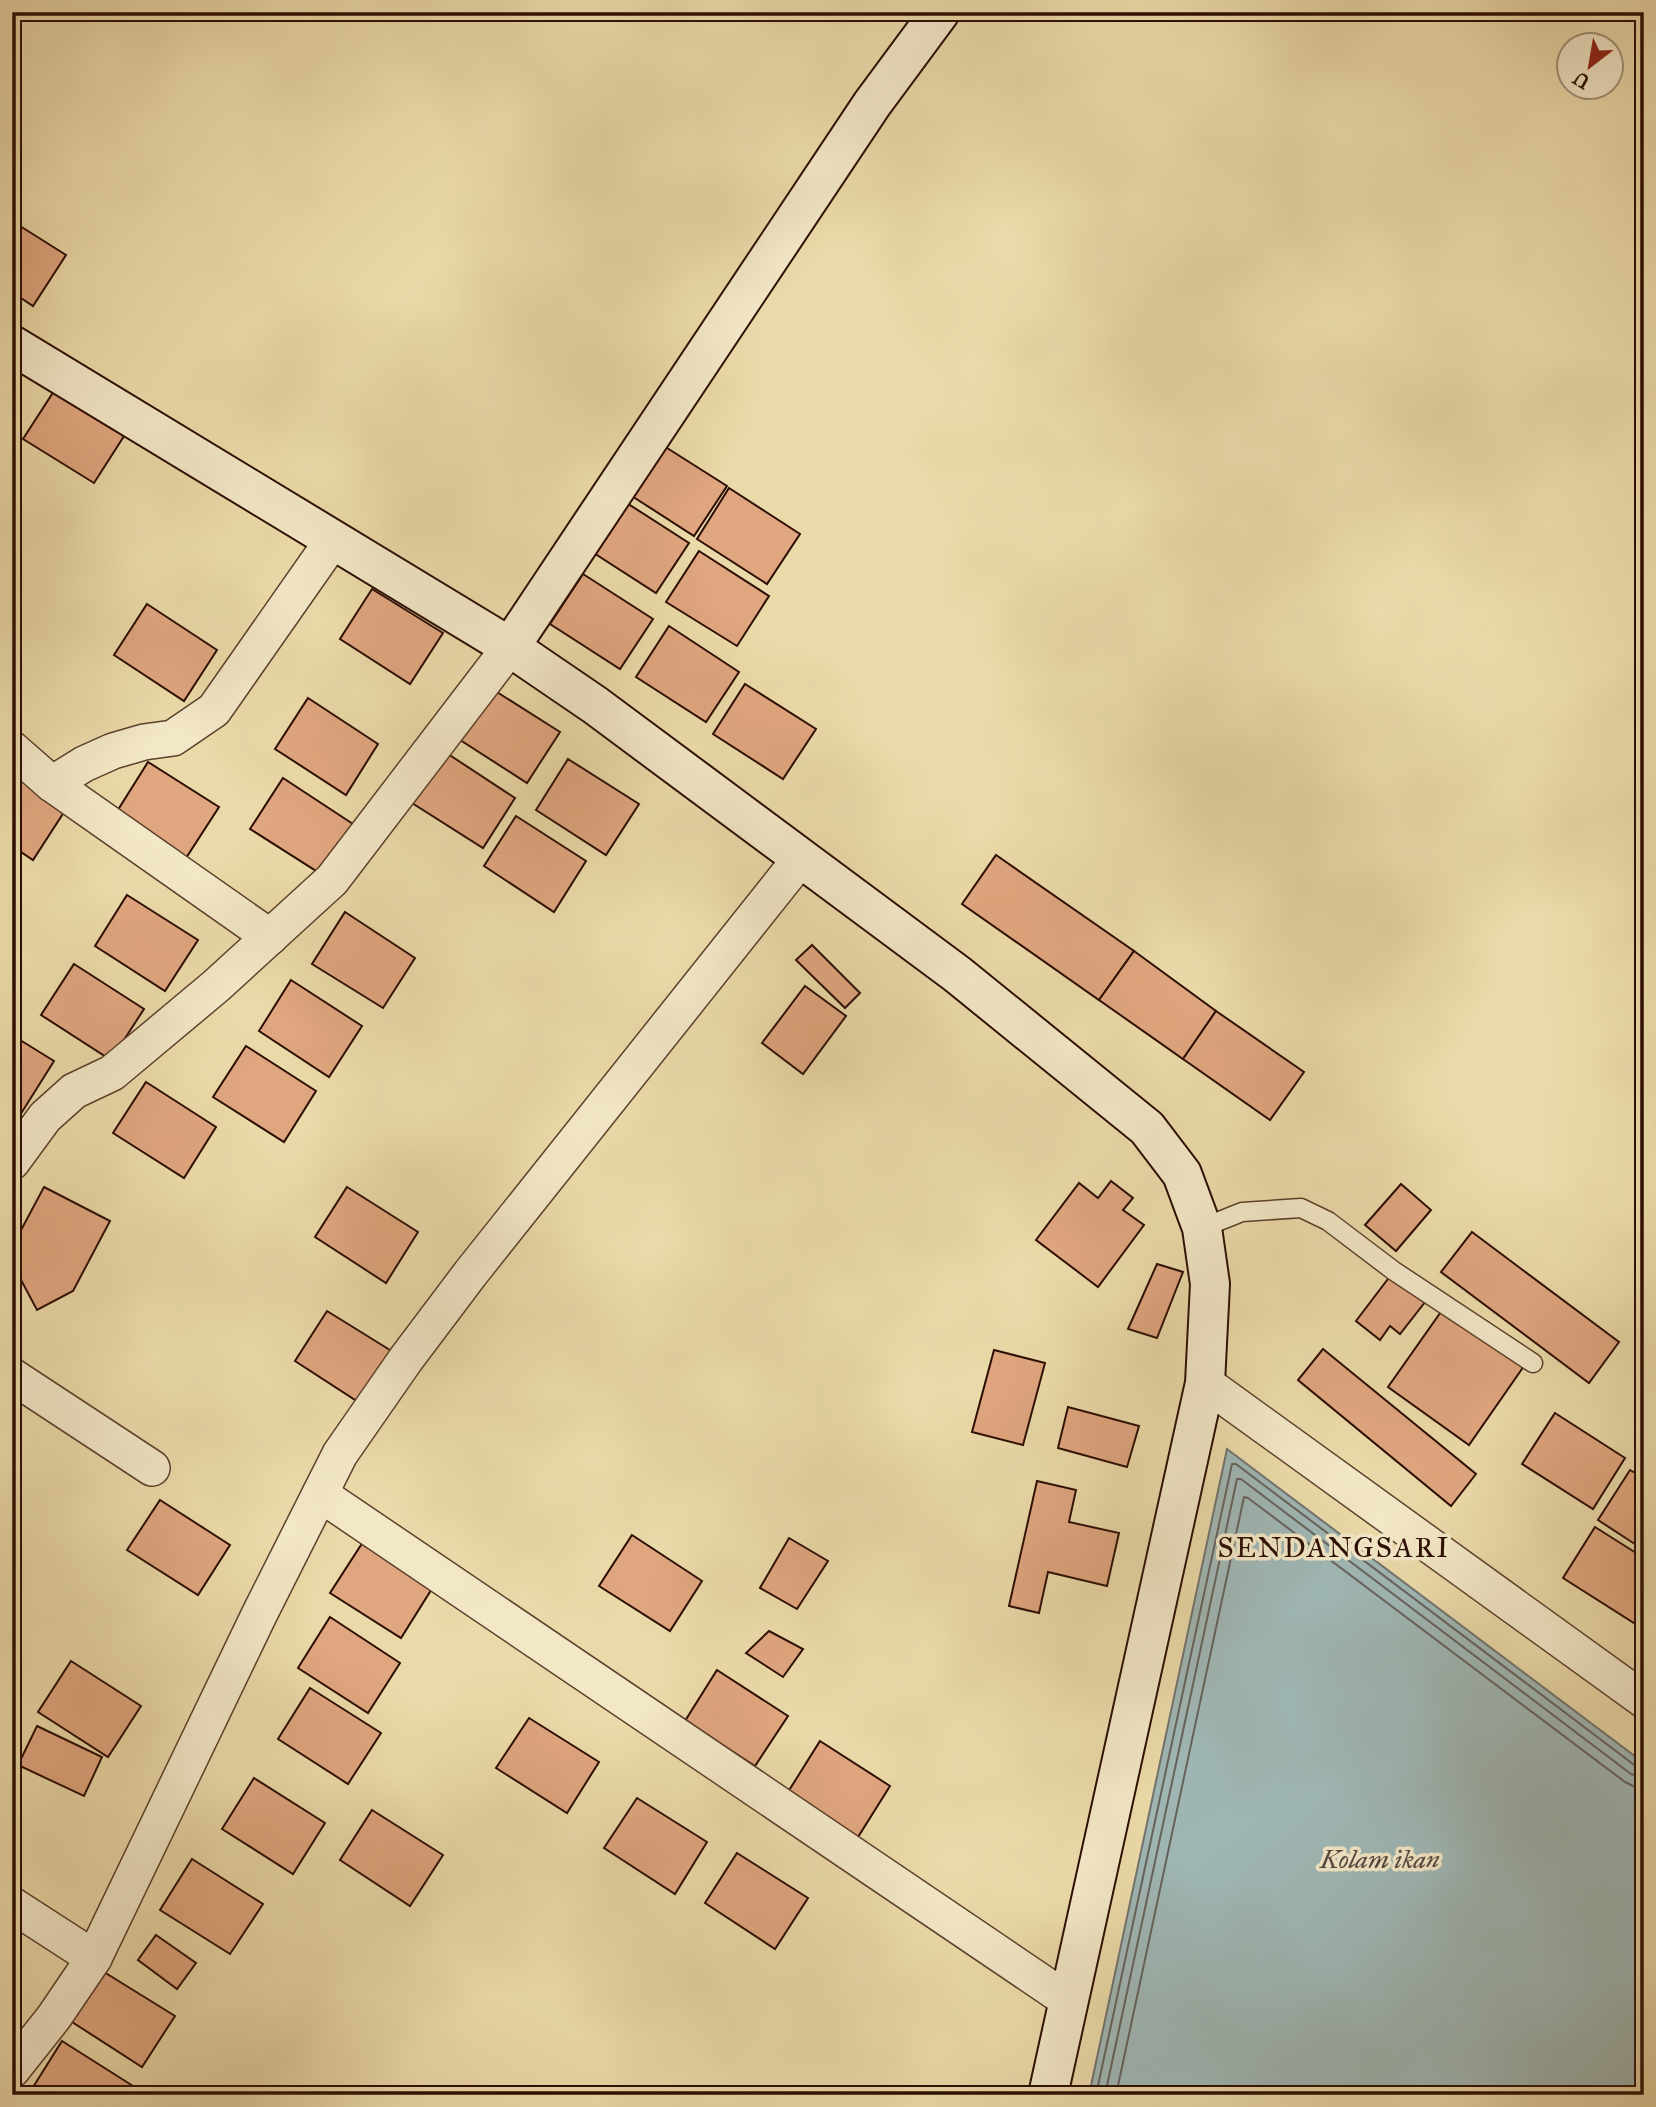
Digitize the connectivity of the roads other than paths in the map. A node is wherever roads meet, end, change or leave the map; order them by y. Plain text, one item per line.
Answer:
1 (940, 12) edge
2 (12, 345) edge
3 (333, 540) junction
4 (510, 647) junction
5 (12, 749) edge
6 (52, 784) junction
7 (801, 858) junction
8 (270, 937) junction
9 (12, 1162) edge
10 (1202, 1228) junction
11 (1533, 1363) dead end
12 (12, 1376) edge
13 (1205, 1383) junction
14 (152, 1468) dead end
15 (320, 1494) junction
16 (1644, 1700) edge
17 (12, 1905) edge
18 (94, 1958) junction
19 (1069, 2001) junction
20 (12, 2070) edge
21 (1048, 2095) edge

1 - 4 street
2 - 3 street
3 - 4 street
3 - 6 street
4 - 7 street
4 - 8 street
5 - 6 street
6 - 8 street
7 - 10 street
7 - 15 street
8 - 9 street
10 - 11 lane
10 - 13 street
12 - 14 street
13 - 16 street
13 - 19 street
15 - 18 street
15 - 19 street
17 - 18 street
18 - 20 street
19 - 21 street

